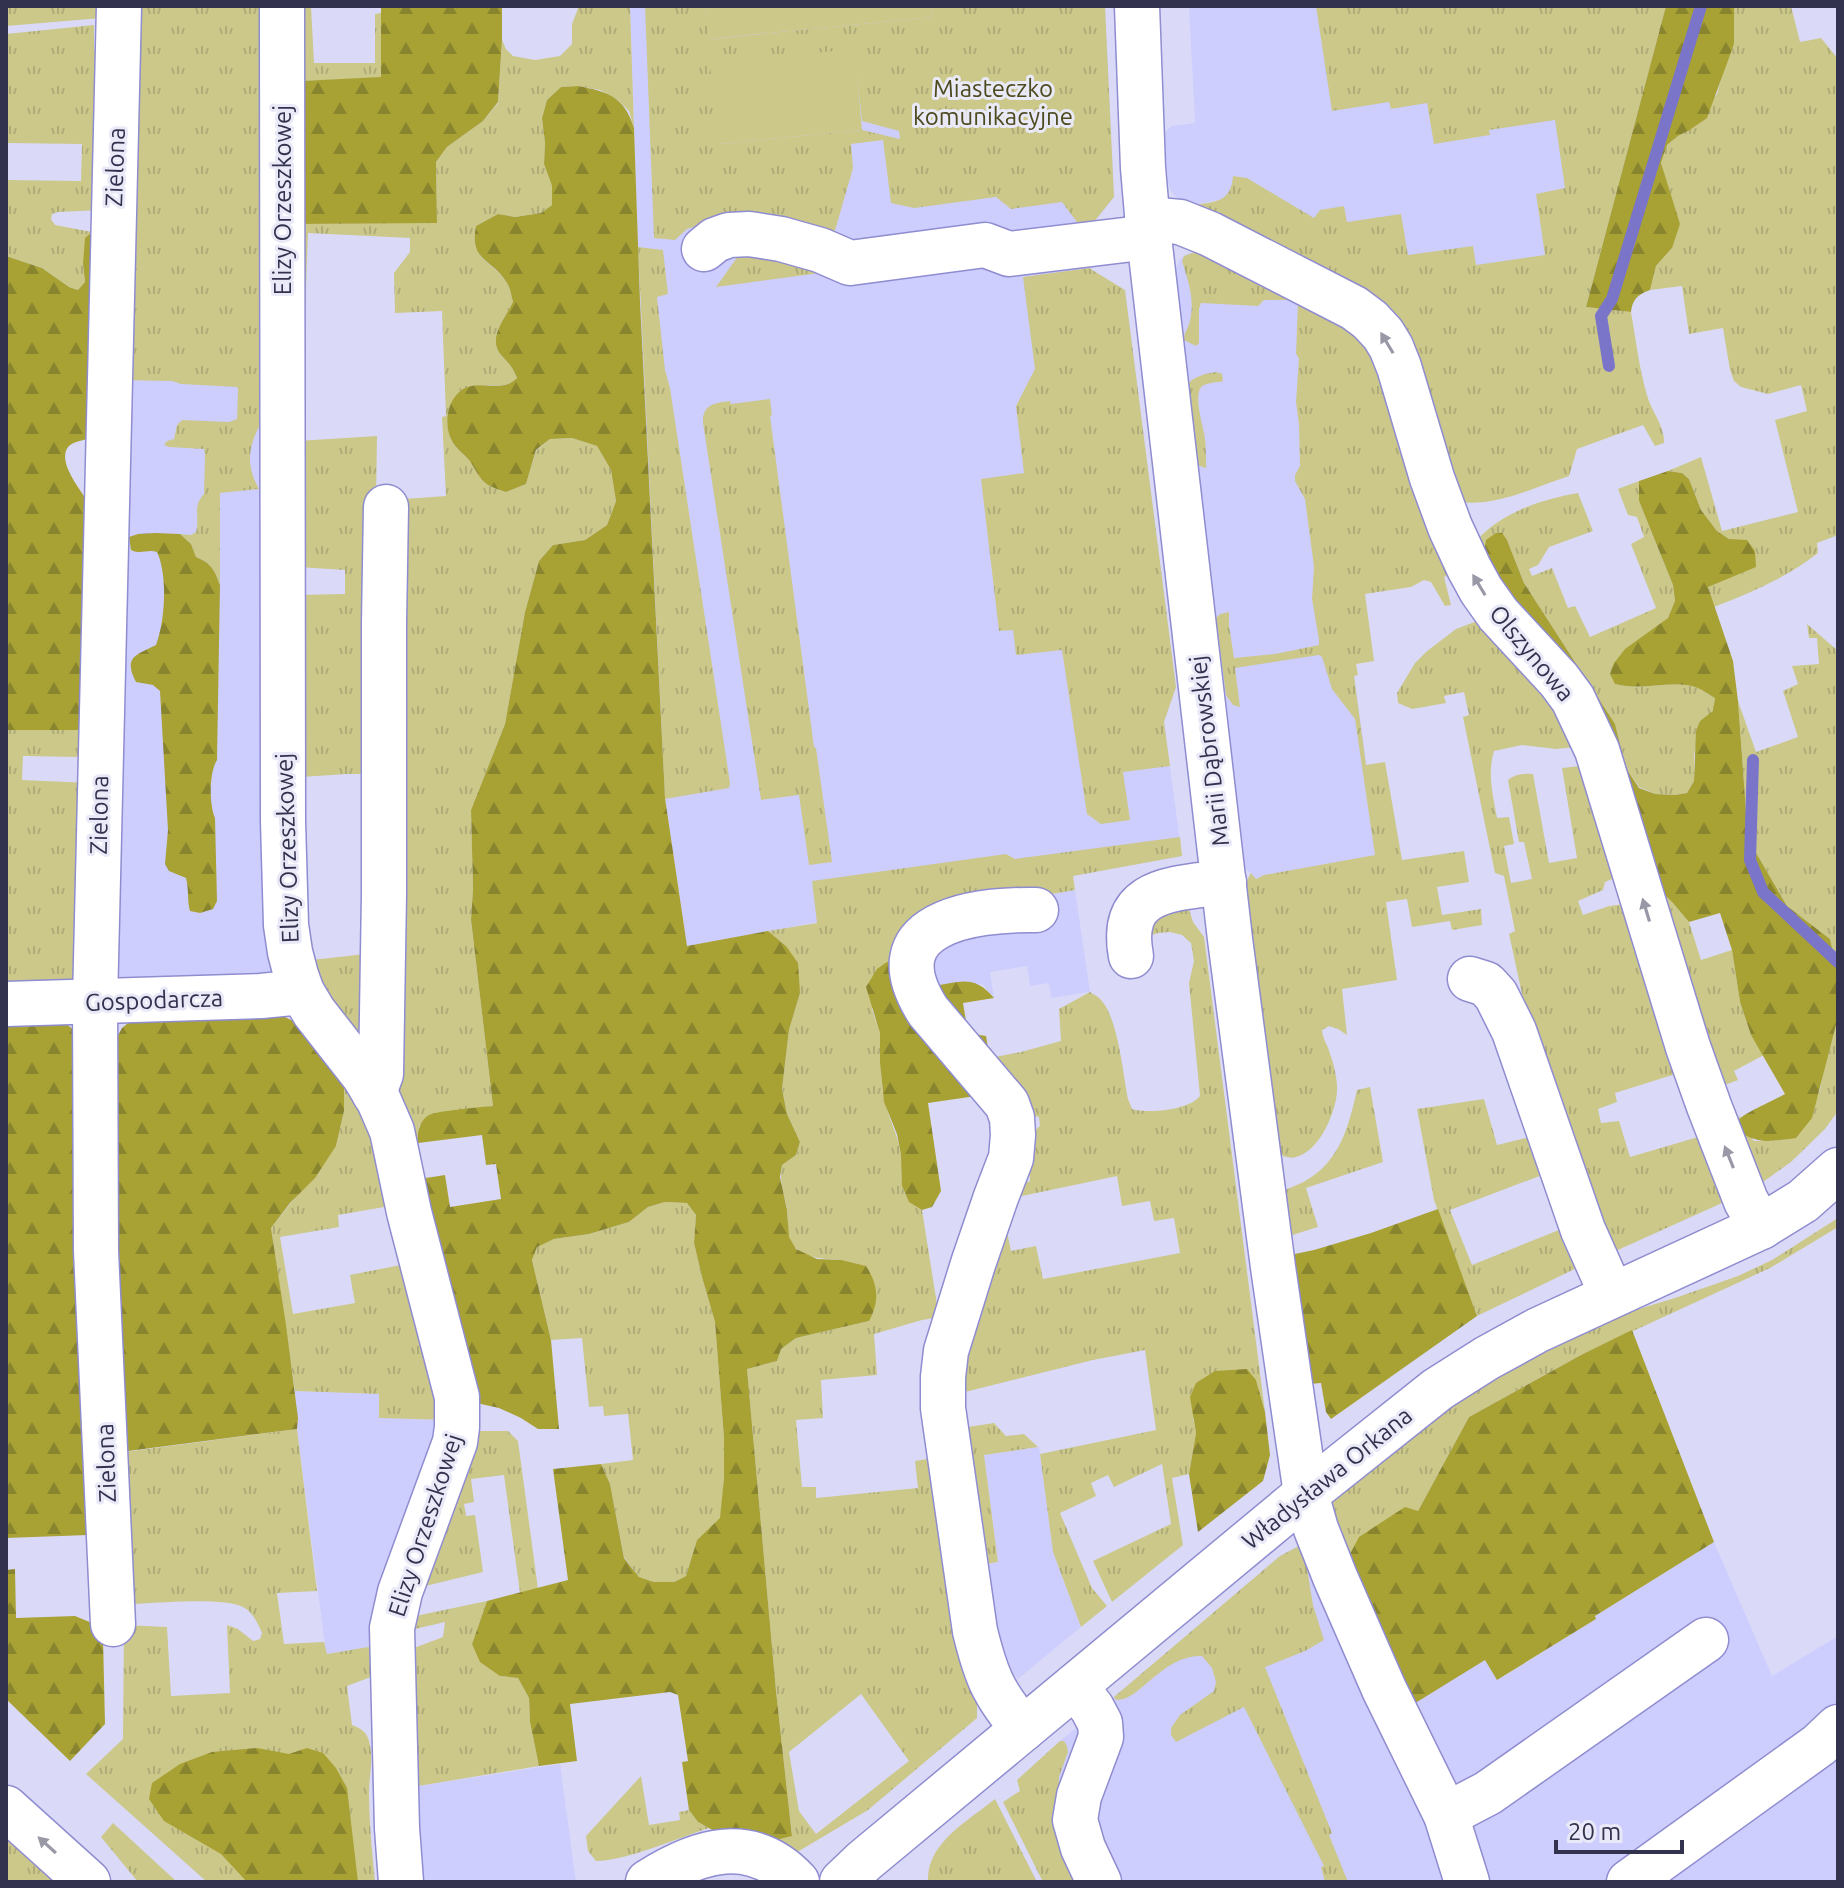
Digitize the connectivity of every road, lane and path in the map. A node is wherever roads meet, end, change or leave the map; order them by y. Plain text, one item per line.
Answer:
1 (119, 6) edge
2 (282, 6) edge
3 (1137, 6) edge
4 (1148, 228) junction
5 (704, 249) dead end
6 (386, 507) dead end
7 (1224, 882) junction
8 (1036, 910) dead end
9 (1131, 956) dead end
10 (1470, 979) dead end
11 (302, 992) junction
12 (95, 1002) junction
13 (6, 1004) edge
14 (374, 1093) junction
15 (1838, 1170) edge
16 (1761, 1227) junction
17 (1612, 1295) junction
18 (1306, 1494) junction
19 (113, 1624) dead end
20 (1706, 1640) dead end
21 (1075, 1686) junction
22 (1838, 1727) edge
23 (1023, 1729) junction
24 (6, 1808) edge
25 (1446, 1815) junction
26 (854, 1877) edge
27 (88, 1882) edge
28 (401, 1882) edge
29 (648, 1882) edge
30 (797, 1882) edge
31 (1099, 1882) edge
32 (1467, 1882) edge
33 (1629, 1882) edge

1 - 12 street, Zielona
2 - 11 street, Elizy Orzeszkowej
3 - 4 street, Marii Dąbrowskiej
4 - 5 street, Olszynowa
4 - 7 street, Marii Dąbrowskiej
16 -> 4 street, Olszynowa
6 - 14 street
7 - 9 street
7 - 18 street, Marii Dąbrowskiej
8 - 23 street
10 - 17 street
11 - 12 street, Gospodarcza
11 - 14 street, Elizy Orzeszkowej
12 - 13 street, Gospodarcza
12 - 19 street, Zielona
14 - 28 street, Elizy Orzeszkowej
15 - 16 street, Władysława Orkana
16 - 17 street, Władysława Orkana
17 - 18 street, Władysława Orkana
18 - 21 street, Władysława Orkana
18 - 25 street, Marii Dąbrowskiej
20 - 25 street
21 - 23 street, Władysława Orkana
21 - 31 street
22 - 33 street
23 - 26 street, Władysława Orkana
27 -> 24 street
25 - 32 street, Marii Dąbrowskiej
29 - 30 street

